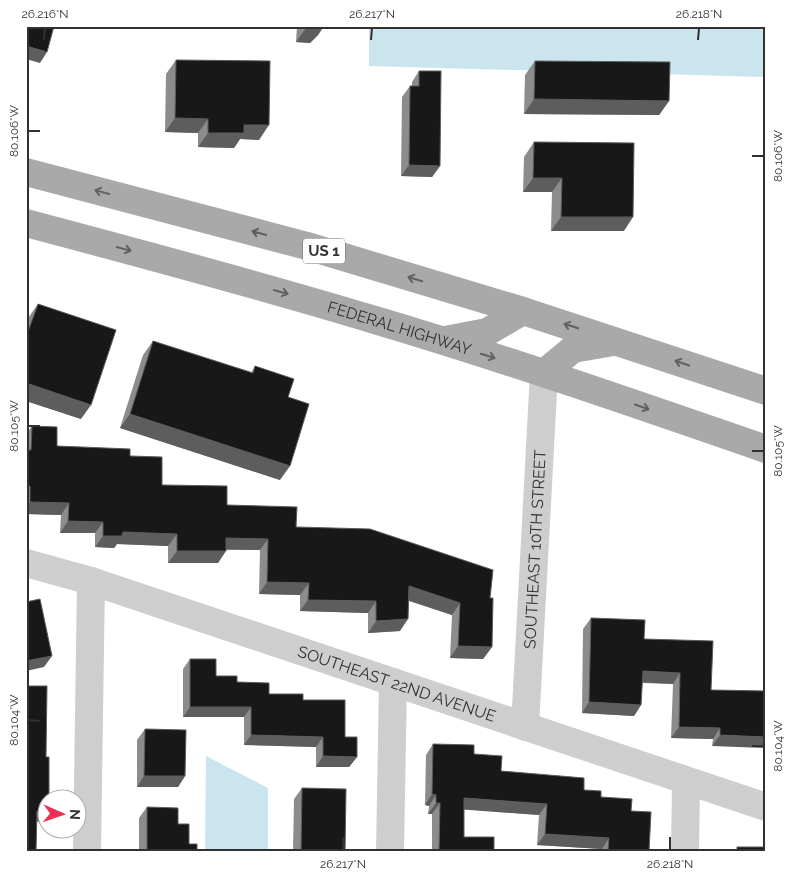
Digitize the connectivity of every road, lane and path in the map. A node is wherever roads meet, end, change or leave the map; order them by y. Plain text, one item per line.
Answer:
1 (26, 172) edge
2 (26, 223) edge
3 (523, 311) junction
4 (442, 341) junction
5 (617, 341) junction
6 (544, 373) junction
7 (766, 391) edge
8 (766, 449) edge
9 (26, 563) edge
10 (91, 581) junction
11 (393, 682) junction
12 (525, 727) junction
13 (686, 781) junction
14 (766, 807) edge
15 (87, 851) edge
16 (390, 851) edge
17 (685, 851) edge

3 -> 1 main road, US 1
2 -> 4 main road, FEDERAL HIGHWAY
3 - 4 main road
5 -> 3 main road, US 1
4 -> 6 main road, FEDERAL HIGHWAY
5 - 6 main road
7 -> 5 main road, US 1
6 -> 8 main road, FEDERAL HIGHWAY
6 - 12 street, SOUTHEAST 10TH STREET
9 - 10 street, SOUTHEAST 22ND AVENUE
10 - 11 street, SOUTHEAST 22ND AVENUE
10 - 15 street
11 - 12 street, SOUTHEAST 22ND AVENUE
11 - 16 street
12 - 13 street, SOUTHEAST 22ND AVENUE
13 - 14 street, SOUTHEAST 22ND AVENUE
13 - 17 street

